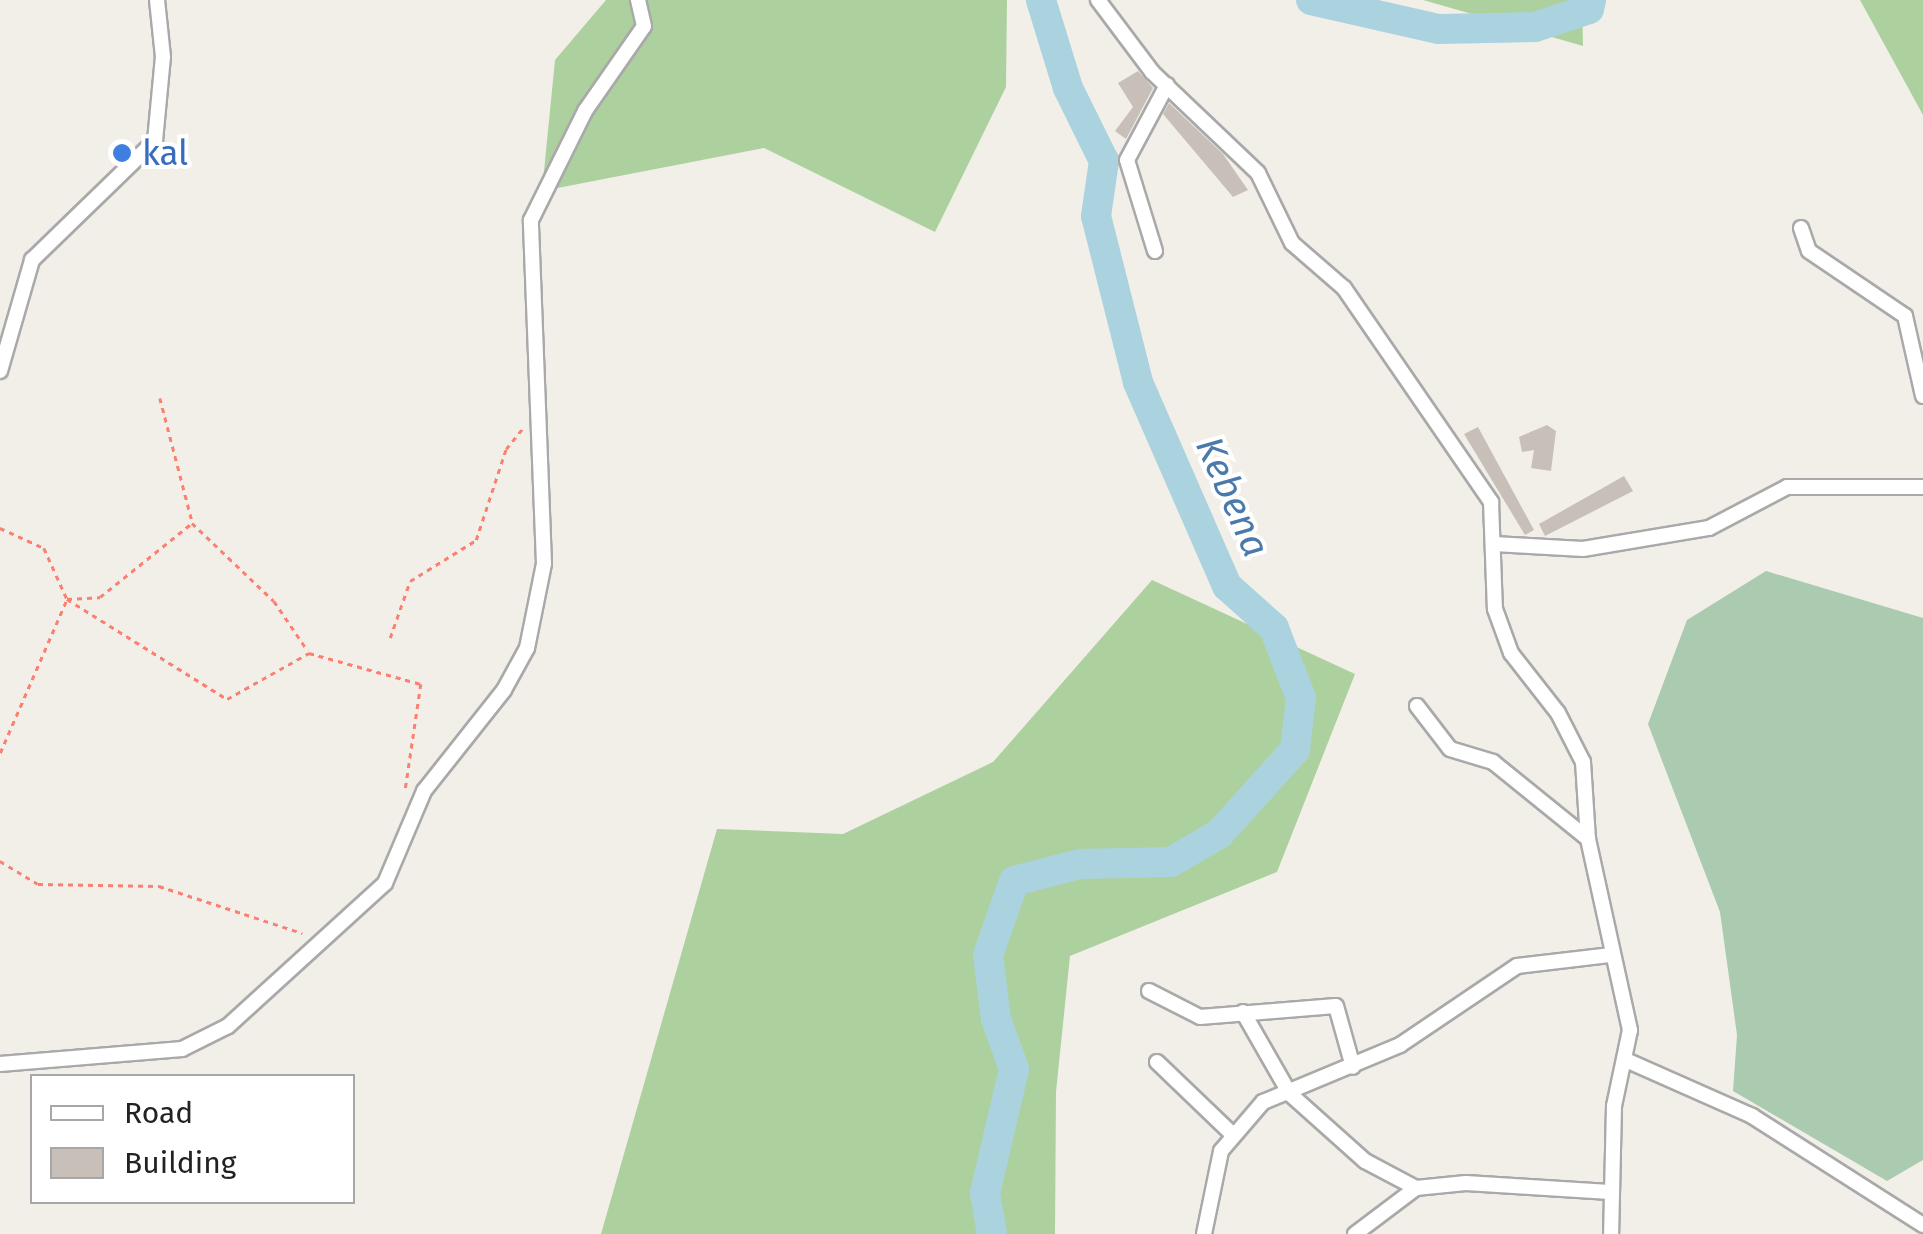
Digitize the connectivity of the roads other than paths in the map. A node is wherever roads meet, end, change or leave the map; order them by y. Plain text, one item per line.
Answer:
1 (158, 0) edge
2 (638, 0) edge
3 (1098, 0) edge
4 (1167, 85) junction
5 (1801, 228) dead end
6 (1155, 251) dead end
7 (0, 372) edge
8 (1923, 396) edge
9 (1923, 487) edge
10 (1494, 544) junction
11 (1417, 706) dead end
12 (1588, 838) junction
13 (1611, 955) junction
14 (1149, 991) dead end
15 (1243, 1012) junction
16 (1628, 1061) junction
17 (1157, 1062) dead end
18 (0, 1064) edge
19 (1353, 1067) junction
20 (1290, 1094) junction
21 (1230, 1132) junction
22 (1416, 1188) junction
23 (1610, 1192) junction
24 (1916, 1227) edge
25 (1204, 1234) edge
26 (1355, 1234) edge
27 (1611, 1234) edge

1 - 7 street
2 - 18 street
3 - 4 street
4 - 6 street
4 - 10 street
5 - 8 street
9 - 10 street
10 - 12 street
11 - 12 street
12 - 13 street
13 - 16 street
13 - 19 street
14 - 15 street
15 - 19 street
15 - 20 street
16 - 23 street
16 - 24 street
17 - 21 street
19 - 20 street
20 - 21 street
20 - 22 street
21 - 25 street
22 - 23 street
22 - 26 street
23 - 27 street

